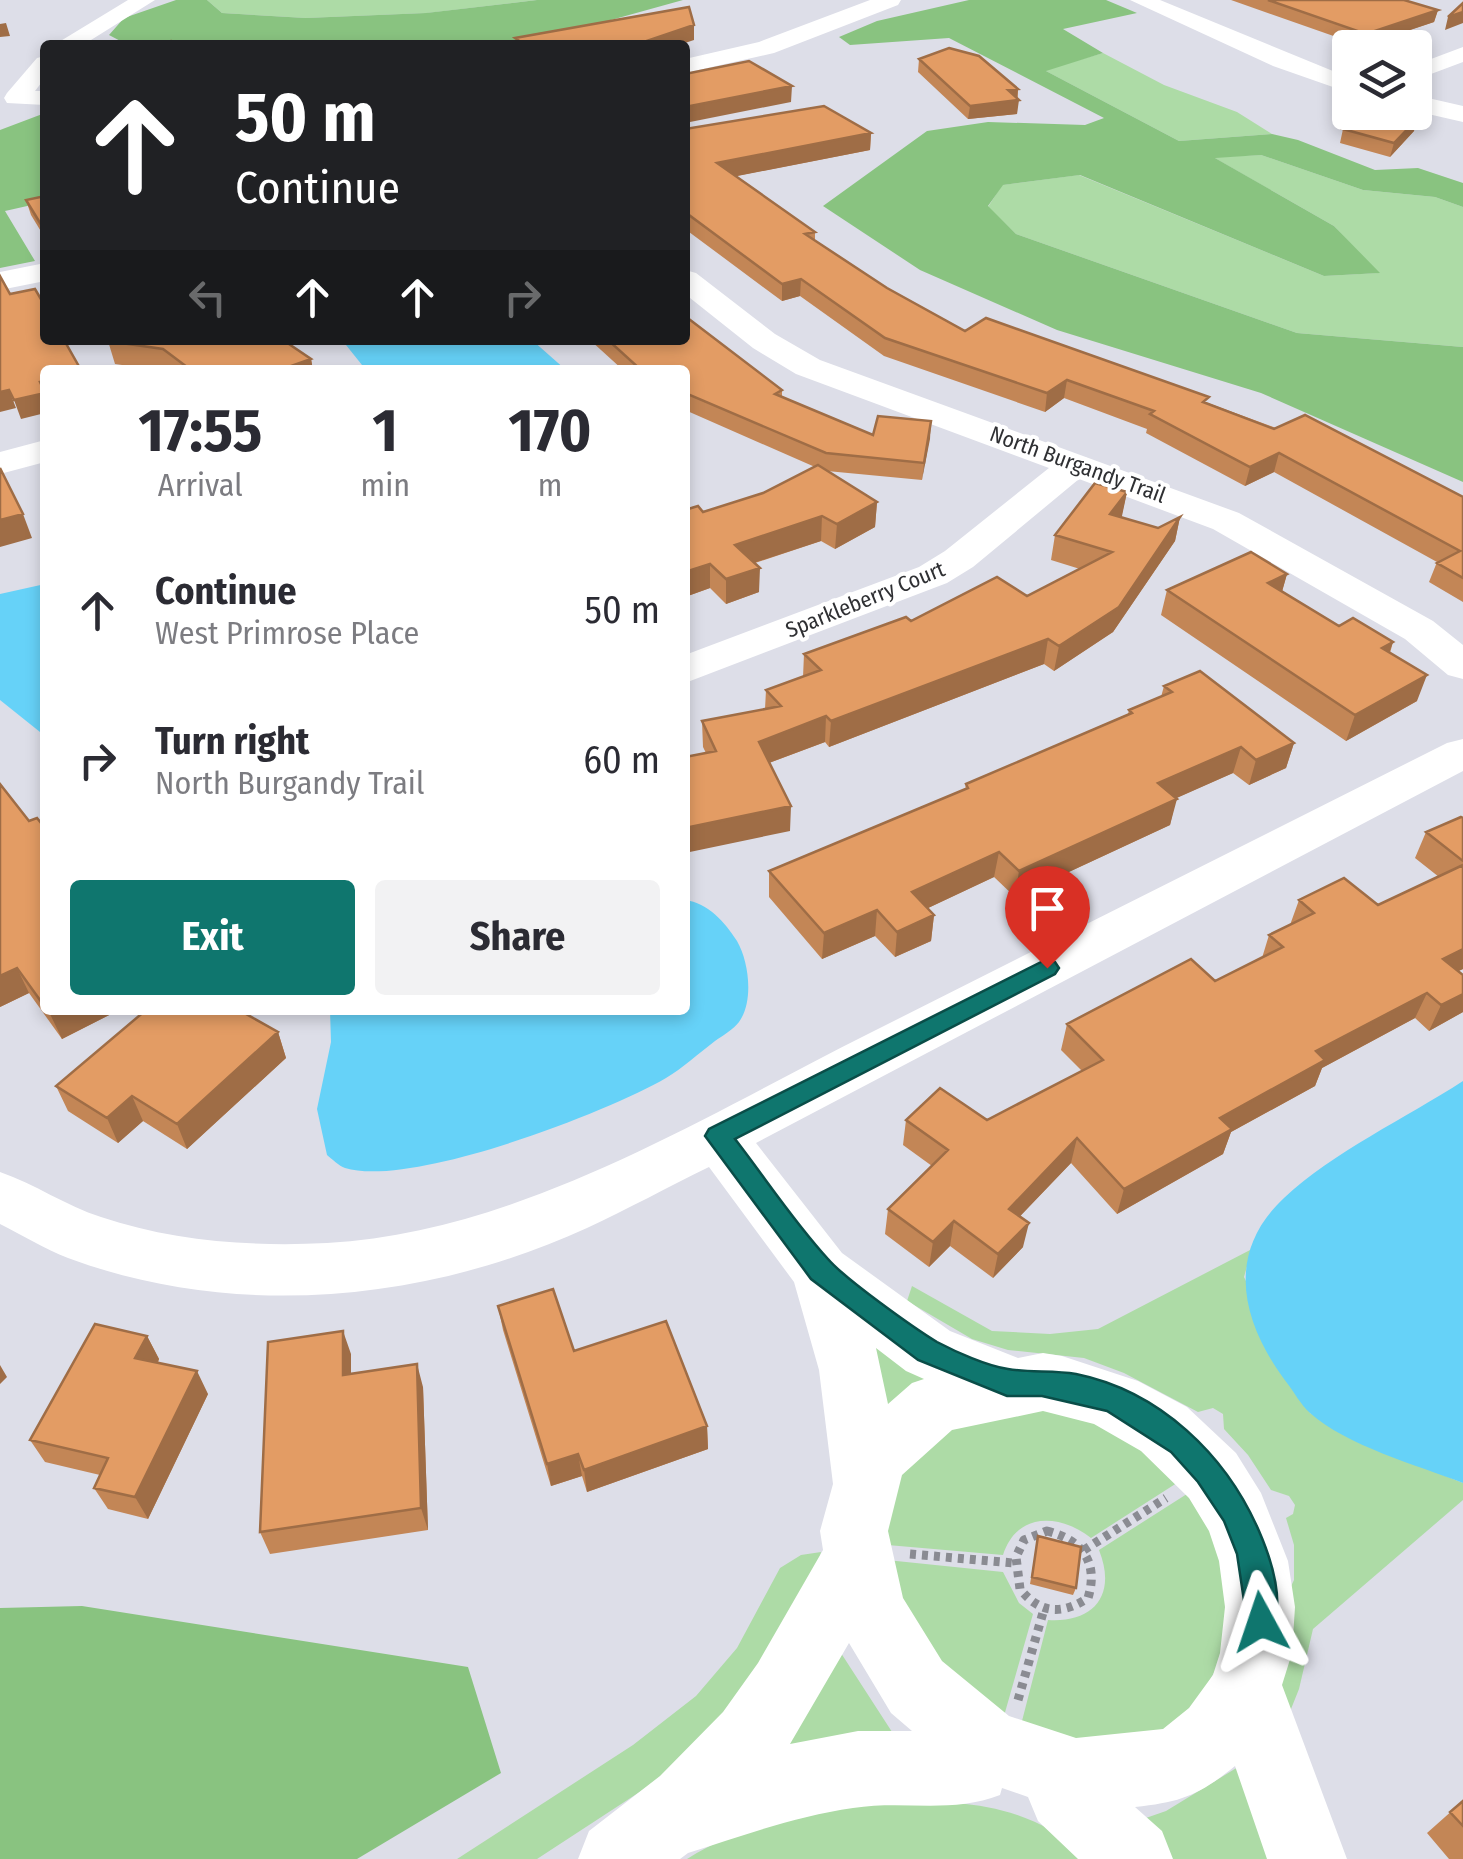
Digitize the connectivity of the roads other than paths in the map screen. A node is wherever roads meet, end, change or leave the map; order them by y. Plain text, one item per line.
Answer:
1 (144, 0) edge
2 (890, 0) edge
3 (1141, 0) edge
4 (75, 40) edge
5 (1463, 54) edge
6 (690, 65) edge
7 (1432, 66) edge
8 (40, 69) edge
9 (1332, 80) edge
10 (40, 98) edge
11 (1432, 107) edge
12 (1463, 114) edge
13 (40, 273) edge
14 (0, 281) edge
15 (690, 283) edge
16 (40, 452) edge
17 (0, 463) edge
18 (1076, 464) junction
19 (1463, 666) edge
20 (690, 668) edge
21 (1463, 753) edge
22 (718, 1136) junction
23 (0, 1196) edge
24 (820, 1271) junction
25 (1007, 1383) junction
26 (866, 1483) junction
27 (871, 1560) junction
28 (1247, 1688) junction
29 (1012, 1780) junction
30 (644, 1840) edge
31 (1134, 1859) edge
32 (1308, 1859) edge

1 - 4 street
2 - 6 street
3 - 9 street
5 - 7 street
8 - 10 street
11 - 12 street
13 - 14 street
15 - 18 street, North Burgandy Trail
16 - 17 street
18 - 19 street, North Burgandy Trail
18 - 20 street, Sparkleberry Court
21 - 22 street
22 - 23 street
22 - 24 street
24 - 25 street
24 - 26 street
25 - 26 street
25 - 28 street
26 - 27 street
27 - 29 street
27 - 30 street
28 - 29 street
28 - 32 street
29 - 30 street
29 - 31 street

